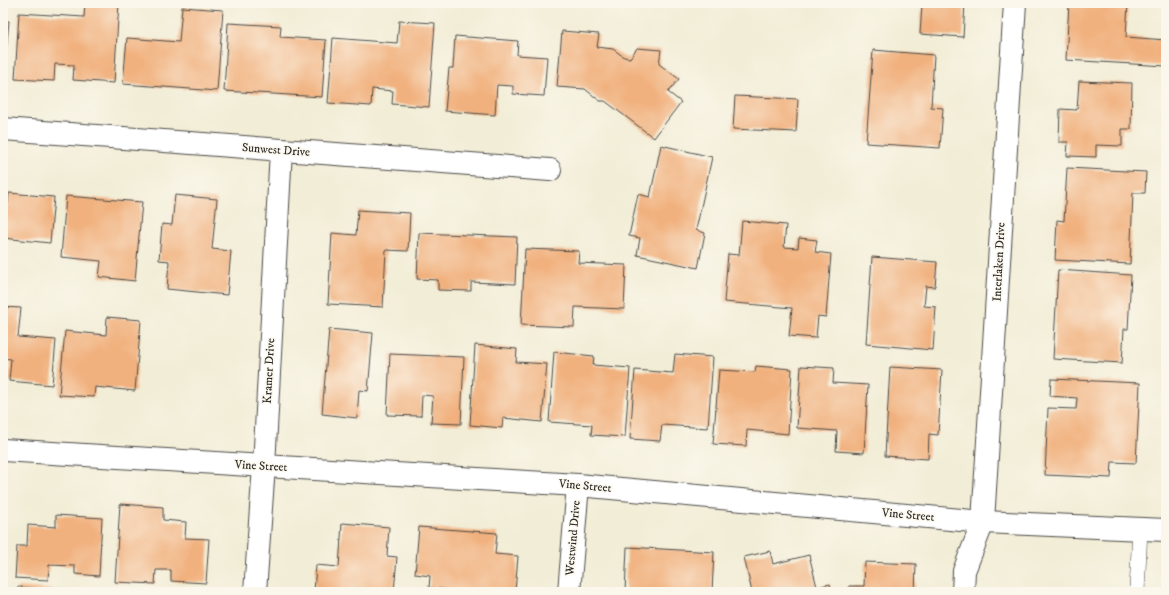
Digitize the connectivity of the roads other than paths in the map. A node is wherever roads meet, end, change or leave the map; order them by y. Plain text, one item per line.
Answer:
1 (1015, 3) edge
2 (3, 129) edge
3 (281, 150) junction
4 (550, 170) dead end
5 (3, 450) edge
6 (264, 466) junction
7 (578, 485) junction
8 (984, 522) junction
9 (1140, 528) junction
10 (1166, 530) edge
11 (255, 592) edge
12 (569, 592) edge
13 (962, 592) edge
14 (1137, 592) edge

1 - 8 street, Interlaken Drive
2 - 3 street, Sunwest Drive
3 - 4 street, Sunwest Drive
3 - 6 street, Kramer Drive
5 - 6 street, Vine Street
6 - 7 street, Vine Street
6 - 11 street, Kramer Drive
7 - 8 street, Vine Street
7 - 12 street, Westwind Drive
8 - 9 street, Vine Street
8 - 13 street, Interlaken Drive
9 - 10 street, Vine Street
9 - 14 lane

